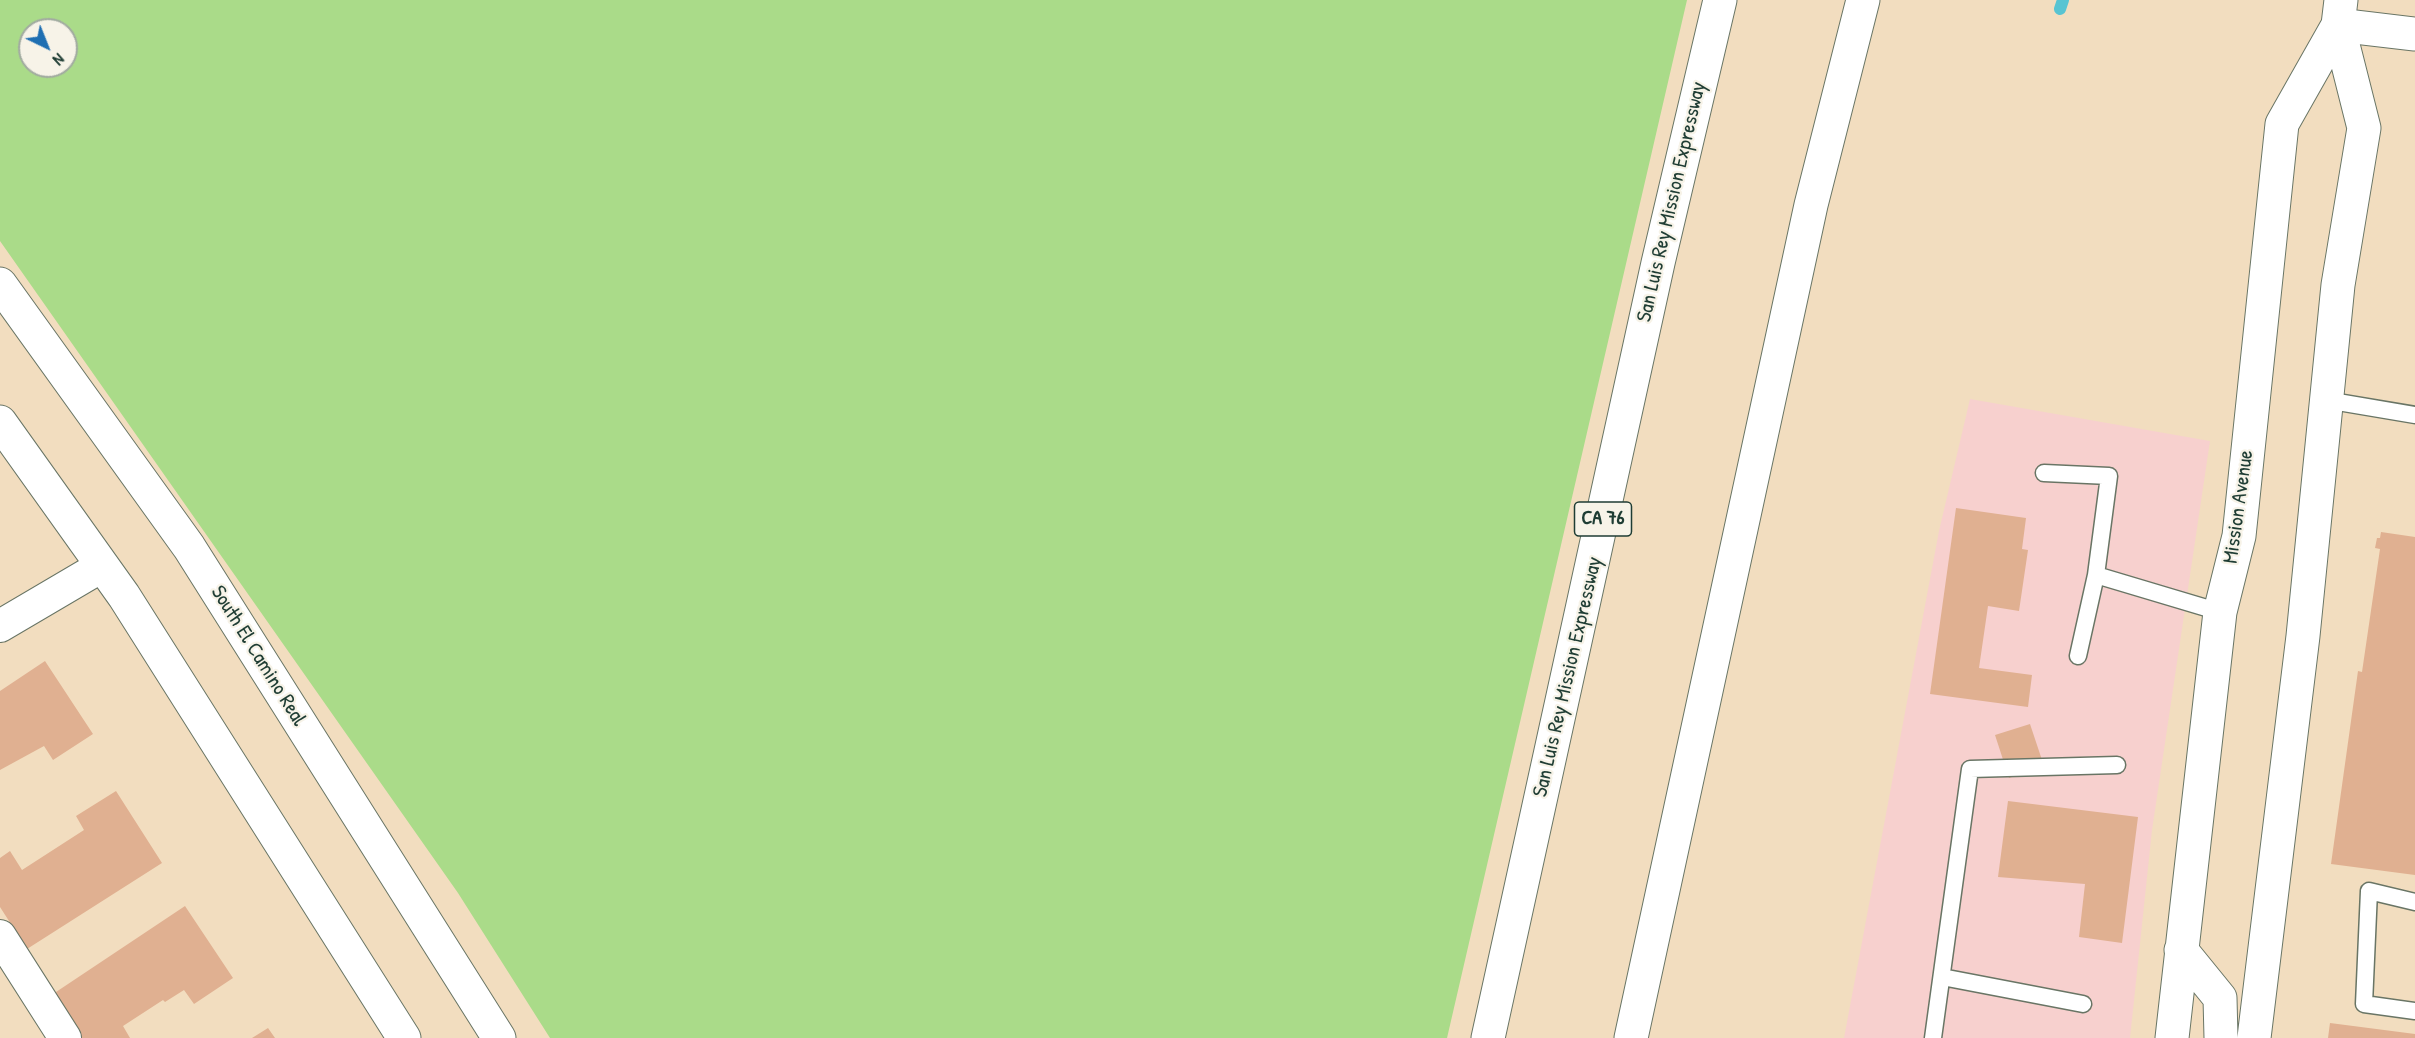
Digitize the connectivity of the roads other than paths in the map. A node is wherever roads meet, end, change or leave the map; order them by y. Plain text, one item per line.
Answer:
1 (1720, 0) edge
2 (1863, 0) edge
3 (2339, 13) edge
4 (2415, 34) edge
5 (0, 284) edge
6 (2326, 400) junction
7 (2415, 415) edge
8 (0, 422) edge
9 (2044, 473) dead end
10 (102, 566) junction
11 (2096, 575) junction
12 (2220, 612) junction
13 (0, 627) edge
14 (2078, 656) dead end
15 (2117, 765) dead end
16 (2415, 902) edge
17 (0, 936) edge
18 (2181, 950) junction
19 (1942, 977) junction
20 (2083, 1004) dead end
21 (2415, 1011) edge
22 (65, 1038) edge
23 (404, 1038) edge
24 (499, 1038) edge
25 (1488, 1038) edge
26 (1631, 1038) edge
27 (1933, 1038) edge
28 (2172, 1038) edge
29 (2221, 1038) edge
30 (2254, 1038) edge

1 - 25 main road, San Luis Rey Mission Expressway / CA 76
2 - 26 main road
3 - 4 main road
3 - 6 main road
3 - 12 main road, Mission Avenue
5 - 24 main road, South El Camino Real
6 - 7 lane
6 - 30 main road
8 - 10 main road
9 - 11 lane
10 - 13 street
10 - 23 main road
11 - 12 lane
11 - 14 lane
12 - 18 main road, Mission Avenue
15 - 19 lane
16 - 21 lane
17 - 22 street
18 - 28 main road, Mission Avenue
18 - 29 main road
19 - 20 lane
19 - 27 lane

